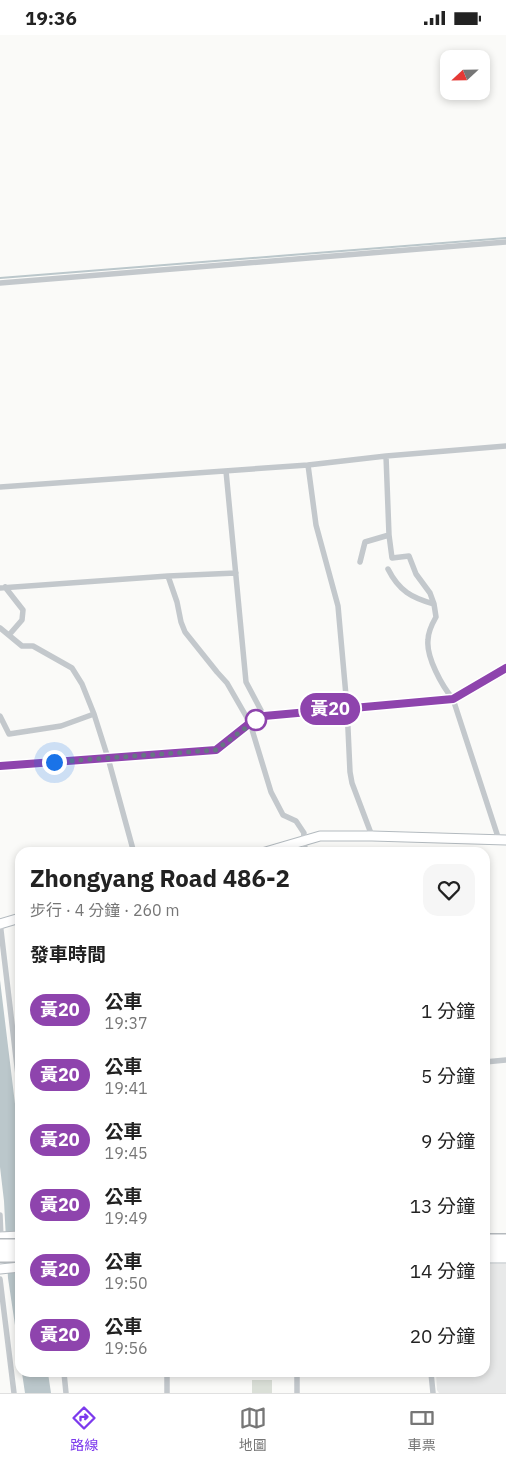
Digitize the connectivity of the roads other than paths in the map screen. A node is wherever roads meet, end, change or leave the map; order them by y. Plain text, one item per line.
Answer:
1 (506, 242) edge
2 (0, 283) edge
3 (506, 446) edge
4 (386, 456) junction
5 (308, 465) junction
6 (226, 471) junction
7 (0, 487) edge
8 (389, 535) junction
9 (360, 562) dead end
10 (388, 569) dead end
11 (236, 573) junction
12 (168, 575) junction
13 (3, 588) edge
14 (434, 604) junction
15 (0, 628) edge
16 (9, 635) junction
17 (506, 668) edge
18 (453, 699) junction
19 (347, 707) junction
20 (94, 714) junction
21 (0, 716) edge
22 (264, 716) junction
23 (250, 723) junction
24 (108, 758) junction
25 (0, 766) edge
26 (372, 836) junction
27 (502, 840) edge
28 (303, 842) junction
29 (132, 847) edge
30 (284, 847) edge
31 (305, 847) edge
32 (0, 919) edge
33 (15, 920) edge
34 (0, 924) edge
35 (15, 1050) edge
36 (506, 1060) edge
37 (490, 1062) edge
38 (0, 1215) edge
39 (490, 1235) edge
40 (506, 1235) edge
41 (490, 1240) edge
42 (506, 1240) edge
43 (15, 1242) edge
44 (15, 1245) edge
45 (15, 1248) edge
46 (506, 1250) edge
47 (490, 1251) edge
48 (15, 1252) edge
49 (0, 1256) edge
50 (15, 1256) edge
51 (490, 1258) edge
52 (506, 1258) edge
53 (15, 1260) edge
54 (15, 1264) edge
55 (64, 1377) edge
56 (167, 1377) edge
57 (297, 1377) edge
58 (431, 1377) edge
59 (14, 1393) edge
60 (66, 1393) edge
61 (168, 1393) edge
62 (296, 1393) edge
63 (433, 1393) edge

1 - 2 street
3 - 4 street
4 - 5 street
4 - 8 street
5 - 6 street
5 - 19 street
6 - 7 street
6 - 11 street
8 - 9 street
8 - 14 street
10 - 14 street
11 - 12 street
11 - 22 street
12 - 13 street
12 - 23 street
13 - 16 street
14 - 18 street
15 - 16 street
16 - 20 street
17 - 18 street
18 - 19 street
18 - 27 street
19 - 22 street
19 - 26 street
20 - 21 street
20 - 24 street
22 - 23 street
23 - 24 street
23 - 28 street
24 - 25 street
24 - 29 street
26 - 27 street
26 - 28 street
28 - 30 street
28 - 31 street
32 - 34 street
33 - 34 street
34 - 35 street
36 - 37 street
38 - 49 street
39 - 40 street
41 - 42 highway
43 - 49 street
44 - 49 highway
45 - 49 highway, bridge
46 - 47 highway
48 - 49 street
49 - 50 highway, bridge
49 - 53 highway
49 - 54 street
49 - 59 street
51 - 52 street
55 - 60 street
56 - 61 street
57 - 62 street
58 - 63 street

